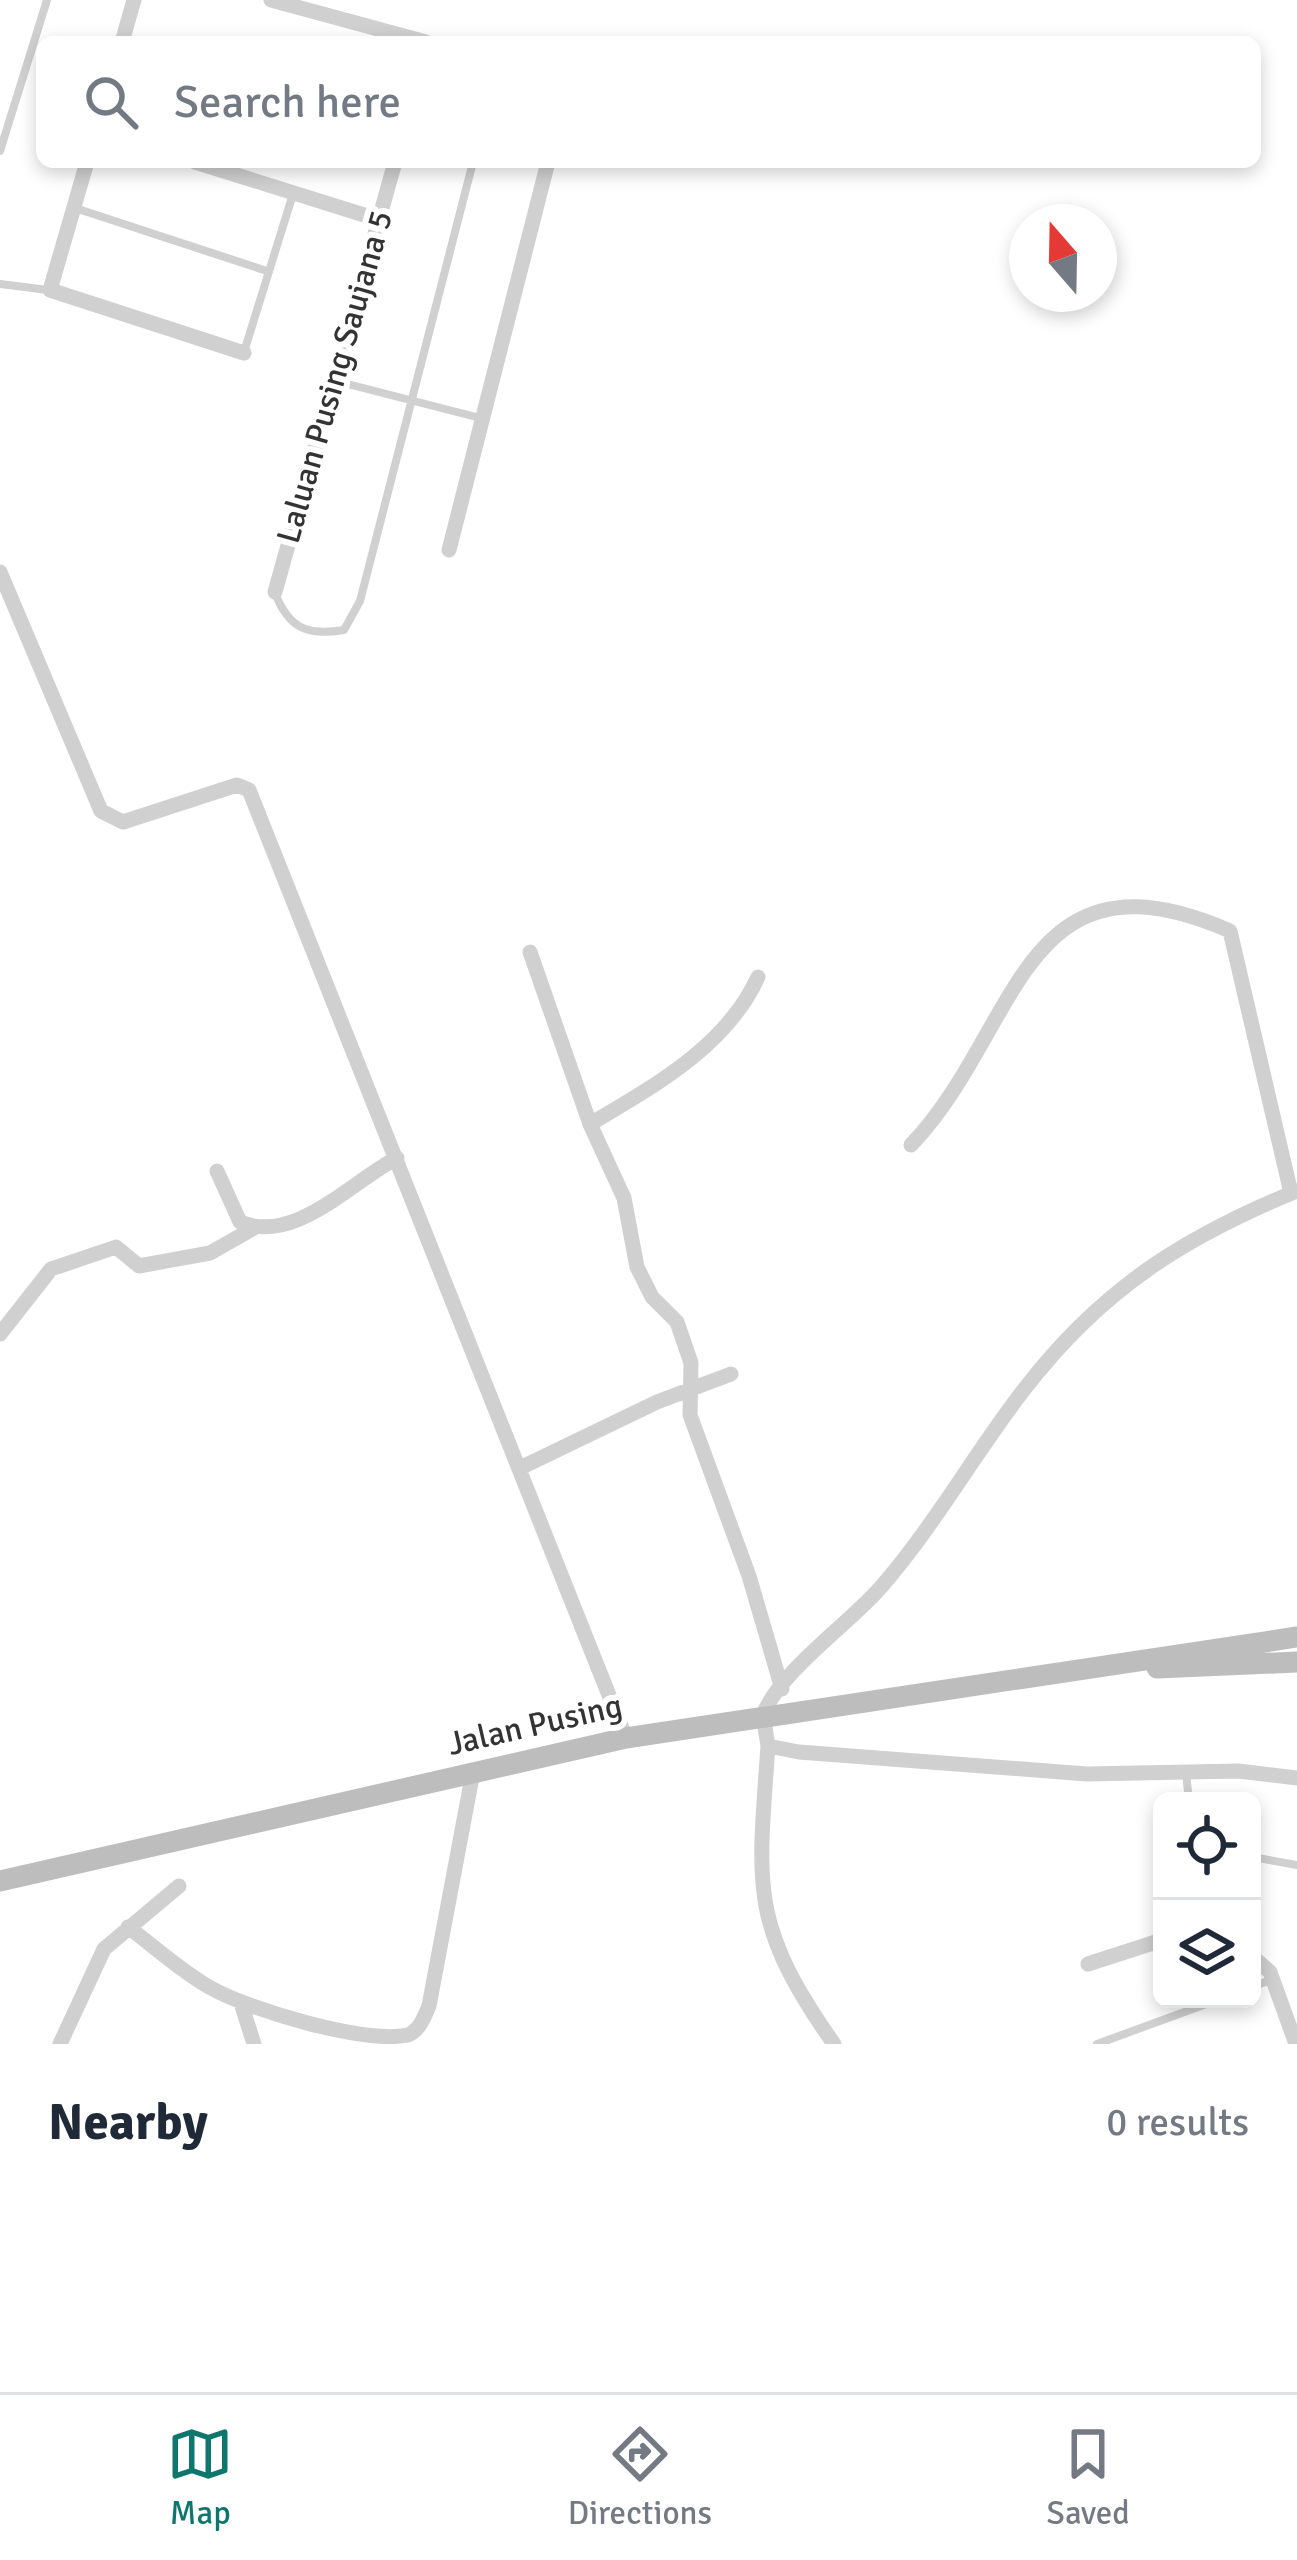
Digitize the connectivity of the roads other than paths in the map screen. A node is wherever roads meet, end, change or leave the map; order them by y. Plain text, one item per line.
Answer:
1 (47, 0) edge
2 (134, 0) edge
3 (271, 0) edge
4 (124, 36) edge
5 (404, 36) edge
6 (0, 151) edge
7 (85, 168) edge
8 (214, 168) edge
9 (393, 168) edge
10 (470, 168) edge
11 (547, 168) edge
12 (293, 193) junction
13 (74, 208) junction
14 (380, 220) junction
15 (267, 271) junction
16 (0, 284) edge
17 (50, 290) junction
18 (244, 353) joint
19 (334, 381) junction
20 (412, 399) junction
21 (484, 419) junction
22 (449, 550) dead end
23 (0, 572) edge
24 (274, 592) joint
25 (530, 952) dead end
26 (758, 977) dead end
27 (590, 1124) junction
28 (911, 1144) dead end
29 (397, 1158) junction
30 (217, 1171) dead end
31 (1294, 1192) edge
32 (254, 1228) junction
33 (0, 1334) edge
34 (731, 1374) dead end
35 (691, 1388) junction
36 (520, 1468) junction
37 (1297, 1637) edge
38 (1297, 1662) edge
39 (1091, 1668) junction
40 (782, 1689) junction
41 (763, 1715) junction
42 (626, 1738) junction
43 (768, 1746) junction
44 (473, 1772) junction
45 (1186, 1773) junction
46 (1297, 1778) edge
47 (1189, 1792) edge
48 (1261, 1859) edge
49 (1297, 1865) edge
50 (0, 1880) edge
51 (178, 1886) dead end
52 (128, 1927) junction
53 (1153, 1943) edge
54 (1088, 1964) dead end
55 (1261, 1966) edge
56 (1273, 1979) junction
57 (1261, 1984) edge
58 (241, 2003) junction
59 (1195, 2008) edge
60 (60, 2044) edge
61 (254, 2044) edge
62 (834, 2044) edge
63 (1097, 2044) edge
64 (1296, 2044) edge

1 - 6 lane
2 - 4 street
3 - 5 street
7 - 13 street
8 - 12 street
9 - 14 street, Laluan Pusing Saujana 5
10 - 20 lane
11 - 21 street
12 - 14 street
12 - 15 lane
13 - 15 lane
13 - 17 street
14 - 19 street, Laluan Pusing Saujana 5
15 - 18 lane
16 - 17 lane
17 - 18 street
19 - 20 lane
19 - 24 street, Laluan Pusing Saujana 5
20 - 21 lane
20 - 24 lane
21 - 22 street
23 - 29 street
25 - 27 street
26 - 27 street
27 - 35 street
28 - 31 street
29 - 32 street
29 - 36 street
30 - 32 street
31 - 40 street
32 - 33 street
34 - 35 street
35 - 36 street
35 - 40 street
36 - 42 street
37 - 39 main road, Jalan Pusing
38 - 39 main road, Jalan Pusing
39 - 41 main road, Jalan Pusing
40 - 41 street
41 - 42 main road, Jalan Pusing
41 - 43 street
42 - 44 main road, Jalan Pusing
43 - 45 street
43 - 62 street
44 - 50 main road, Jalan Pusing
44 - 58 street
45 - 46 street
45 - 47 lane
48 - 49 lane
51 - 52 street
52 - 58 street
52 - 60 street
53 - 54 street
55 - 56 street
56 - 57 lane
56 - 64 street
58 - 61 street
59 - 63 lane

